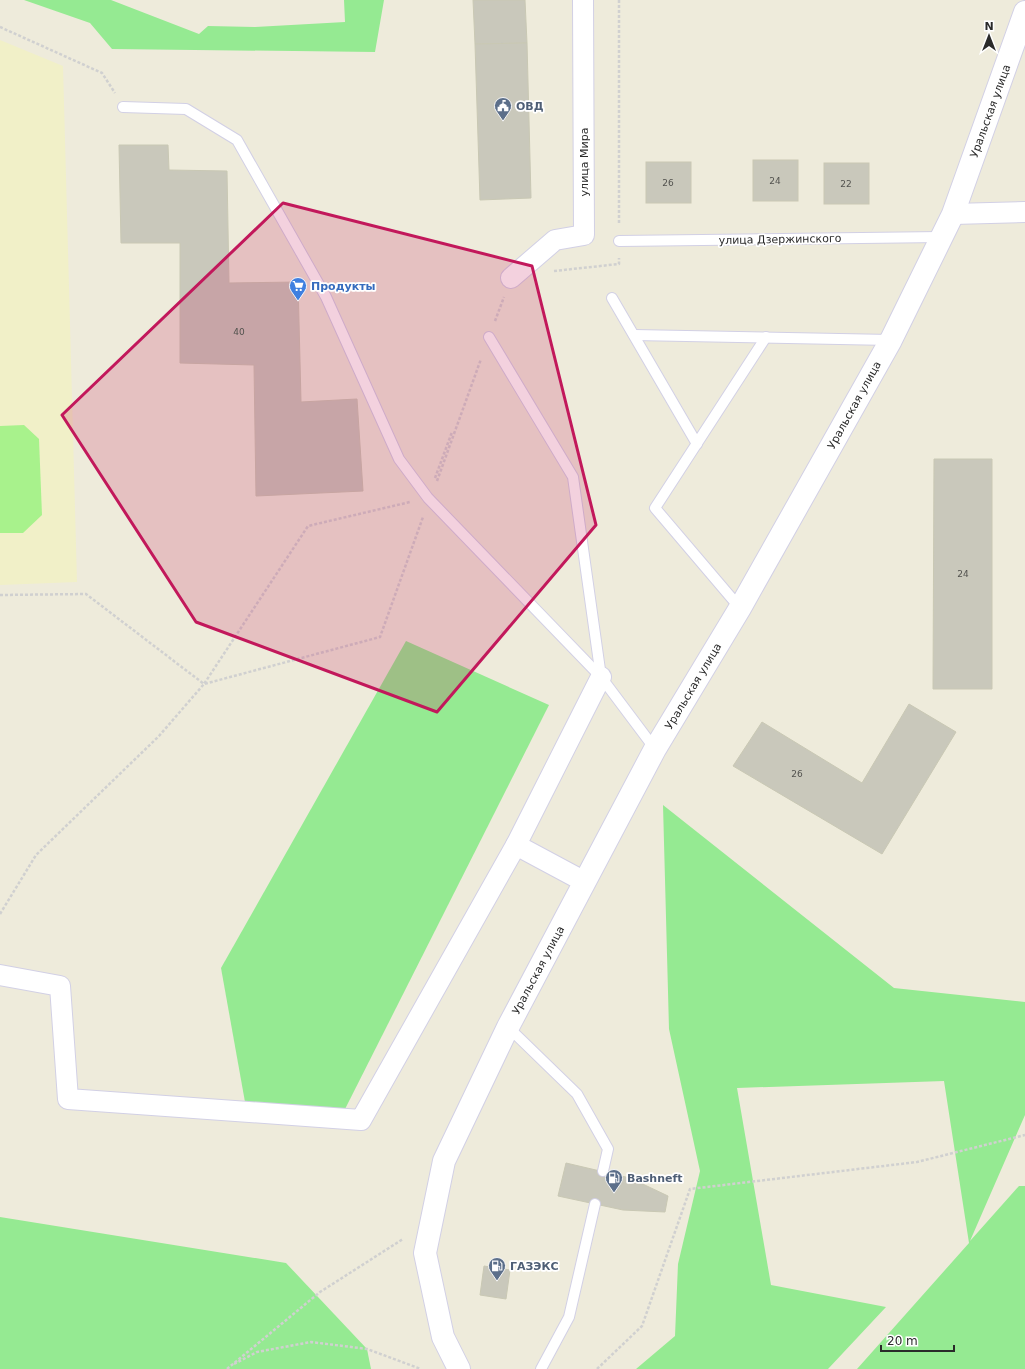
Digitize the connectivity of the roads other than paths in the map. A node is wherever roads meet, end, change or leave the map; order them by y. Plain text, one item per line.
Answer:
1 (583, 0) edge
2 (1025, 12) edge
3 (123, 107) road end
4 (1025, 212) edge
5 (953, 214) junction
6 (941, 237) junction
7 (619, 241) dead end
8 (509, 282) road end
9 (612, 298) dead end
10 (634, 335) junction
11 (489, 337) road end
12 (766, 337) junction
13 (891, 340) junction
14 (697, 444) junction
15 (740, 608) junction
16 (601, 677) junction
17 (655, 749) junction
18 (516, 846) junction
19 (585, 882) junction
20 (0, 975) edge
21 (508, 1027) junction
22 (603, 1172) dead end
23 (595, 1204) dead end
24 (460, 1369) edge
25 (541, 1369) edge

1 - 8 street, улица Мира
2 - 5 street, Уральская улица
3 - 16 lane
4 - 5 street
5 - 6 street, Уральская улица
6 - 7 lane, улица Дзержинского
6 - 13 street, Уральская улица
9 - 10 lane
10 - 12 lane
10 - 14 lane
11 - 16 lane
12 - 13 lane
12 - 14 lane
13 - 15 street, Уральская улица
14 - 15 lane
15 - 17 street, Уральская улица
16 - 17 lane
16 - 18 street
17 - 19 street, Уральская улица
18 - 19 street
18 - 20 street
19 - 21 street, Уральская улица
21 - 22 lane
21 - 24 street, Уральская улица
23 - 25 lane

